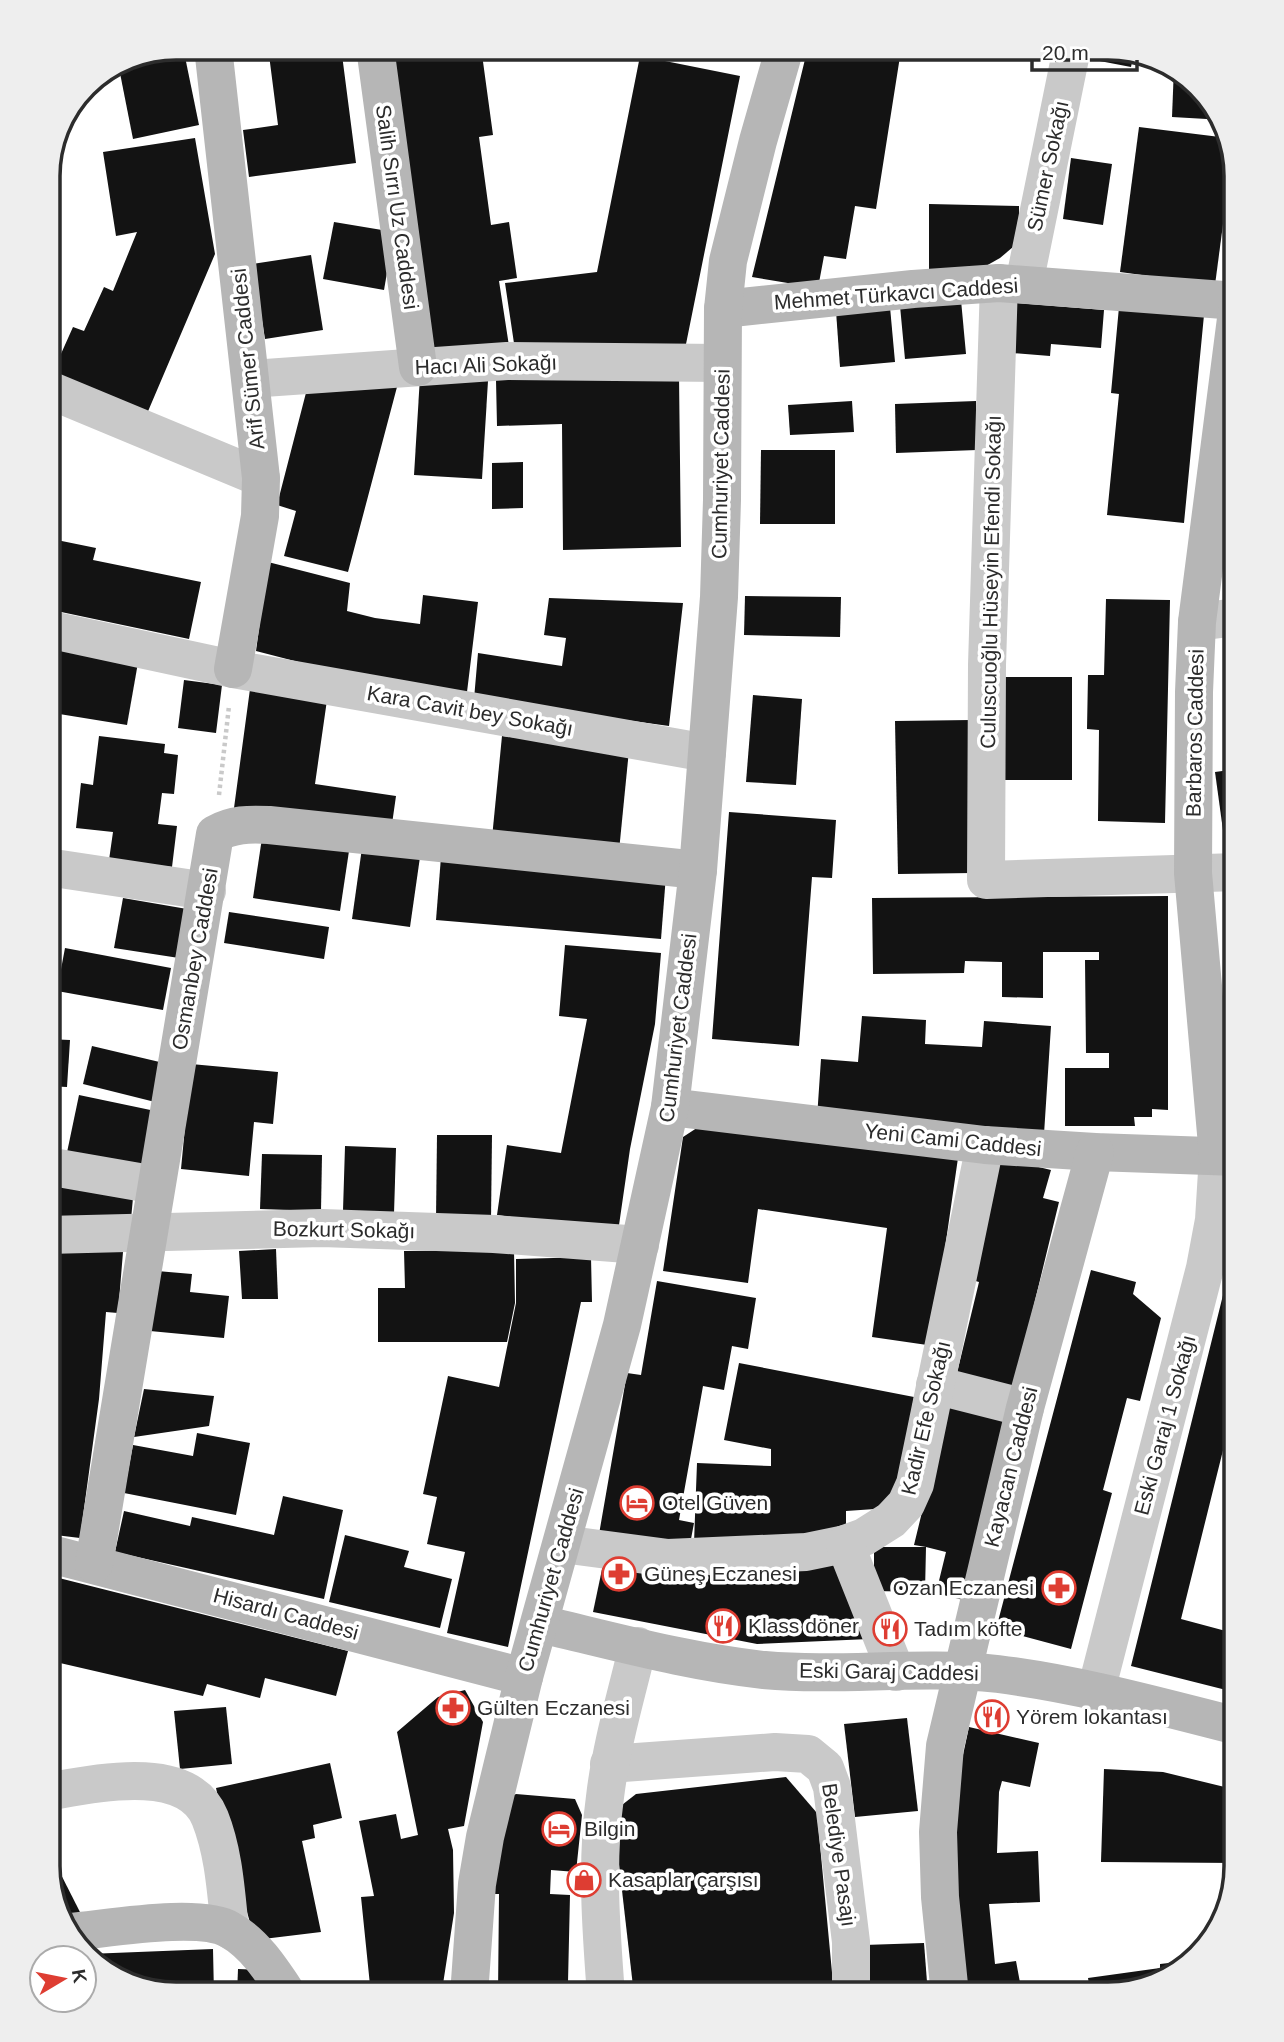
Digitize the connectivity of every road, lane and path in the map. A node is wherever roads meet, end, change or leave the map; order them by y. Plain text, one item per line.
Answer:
1 (214, 60) edge
2 (377, 60) edge
3 (782, 60) edge
4 (1069, 60) edge
5 (1011, 284) junction
6 (1224, 300) edge
7 (723, 309) junction
8 (722, 363) junction
9 (418, 367) junction
10 (251, 379) junction
11 (60, 393) edge
12 (1224, 412) edge
13 (261, 478) junction
14 (1224, 619) edge
15 (1197, 622) junction
16 (60, 632) edge
17 (233, 668) junction
18 (707, 753) junction
19 (215, 834) junction
20 (60, 869) edge
21 (698, 870) junction
22 (1224, 872) edge
23 (1193, 873) junction
24 (207, 891) junction
25 (670, 1107) junction
26 (1224, 1131) edge
27 (985, 1145) junction
28 (1095, 1152) junction
29 (1224, 1156) edge
30 (60, 1168) edge
31 (1224, 1171) edge
32 (156, 1185) junction
33 (148, 1232) junction
34 (60, 1235) edge
35 (640, 1245) junction
36 (935, 1385) junction
37 (1025, 1408) junction
38 (562, 1544) junction
39 (845, 1544) junction
40 (60, 1556) edge
41 (94, 1564) junction
42 (540, 1625) junction
43 (638, 1646) junction
44 (962, 1671) junction
45 (896, 1672) junction
46 (524, 1676) junction
47 (1096, 1691) junction
48 (1224, 1723) edge
49 (609, 1764) junction
50 (60, 1790) edge
51 (230, 1930) junction
52 (79, 1931) edge
53 (280, 1982) edge
54 (470, 1982) edge
55 (605, 1982) edge
56 (852, 1982) edge
57 (949, 1982) edge

1 - 10 street, Arif Sümer Caddesi
2 - 9 street, Salih Sırrı Uz Caddesi
3 - 7 street, Cumhuriyet Caddesi
4 - 5 street, Sümer Sokağı
5 - 6 street, Mehmet Türkavcı Caddesi
5 - 7 street, Mehmet Türkavcı Caddesi
5 - 23 street, Culuscuoğlu Hüseyin Efendi Sokağı
7 - 8 street, Cumhuriyet Caddesi
8 - 9 street, Hacı Ali Sokağı
8 - 18 street, Cumhuriyet Caddesi
9 - 10 street, Hacı Ali Sokağı
10 - 13 street, Arif Sümer Caddesi
11 - 13 street
12 - 15 street, Barbaros Caddesi
13 - 17 street, Arif Sümer Caddesi
14 - 15 street
15 - 23 street, Barbaros Caddesi
16 - 17 street, Kara Cavit bey Sokağı
17 - 18 street, Kara Cavit bey Sokağı
17 - 19 path
18 - 21 street, Cumhuriyet Caddesi
19 - 21 street
19 - 24 street, Osmanbey Caddesi
20 - 24 street
21 - 25 street, Cumhuriyet Caddesi
22 - 23 street
23 - 26 street, Barbaros Caddesi
24 - 32 street, Osmanbey Caddesi
25 - 27 street, Yeni Cami Caddesi
25 - 35 street, Cumhuriyet Caddesi
27 - 28 street, Yeni Cami Caddesi
27 - 36 street, Kadir Efe Sokağı
28 - 29 street, Yeni Cami Caddesi
28 - 37 street, Kayacan Caddesi
30 - 32 street
31 - 47 street, Eski Garaj 1 Sokağı
32 - 33 street, Osmanbey Caddesi
33 - 34 street, Bozkurt Sokağı
33 - 35 street, Bozkurt Sokağı
33 - 41 street, Osmanbey Caddesi
35 - 38 street, Cumhuriyet Caddesi
36 - 37 street
36 - 39 street, Kadir Efe Sokağı
37 - 44 street, Kayacan Caddesi
38 - 39 street, Kadir Efe Sokağı
38 - 42 street, Cumhuriyet Caddesi
39 - 45 street
40 - 41 street, Hisardı Caddesi
41 - 46 street, Hisardı Caddesi
42 - 43 street, Eski Garaj Caddesi
42 - 46 street, Cumhuriyet Caddesi
43 - 45 street, Eski Garaj Caddesi
43 - 49 street
44 - 45 street, Eski Garaj Caddesi
44 - 47 street, Eski Garaj Caddesi
44 - 57 street, Kayacan Caddesi
46 - 54 street, Cumhuriyet Caddesi
47 - 48 street, Eski Garaj Caddesi
49 - 55 street
49 - 56 street, Belediye Pasajı
50 - 51 street
51 - 52 street
51 - 53 street

